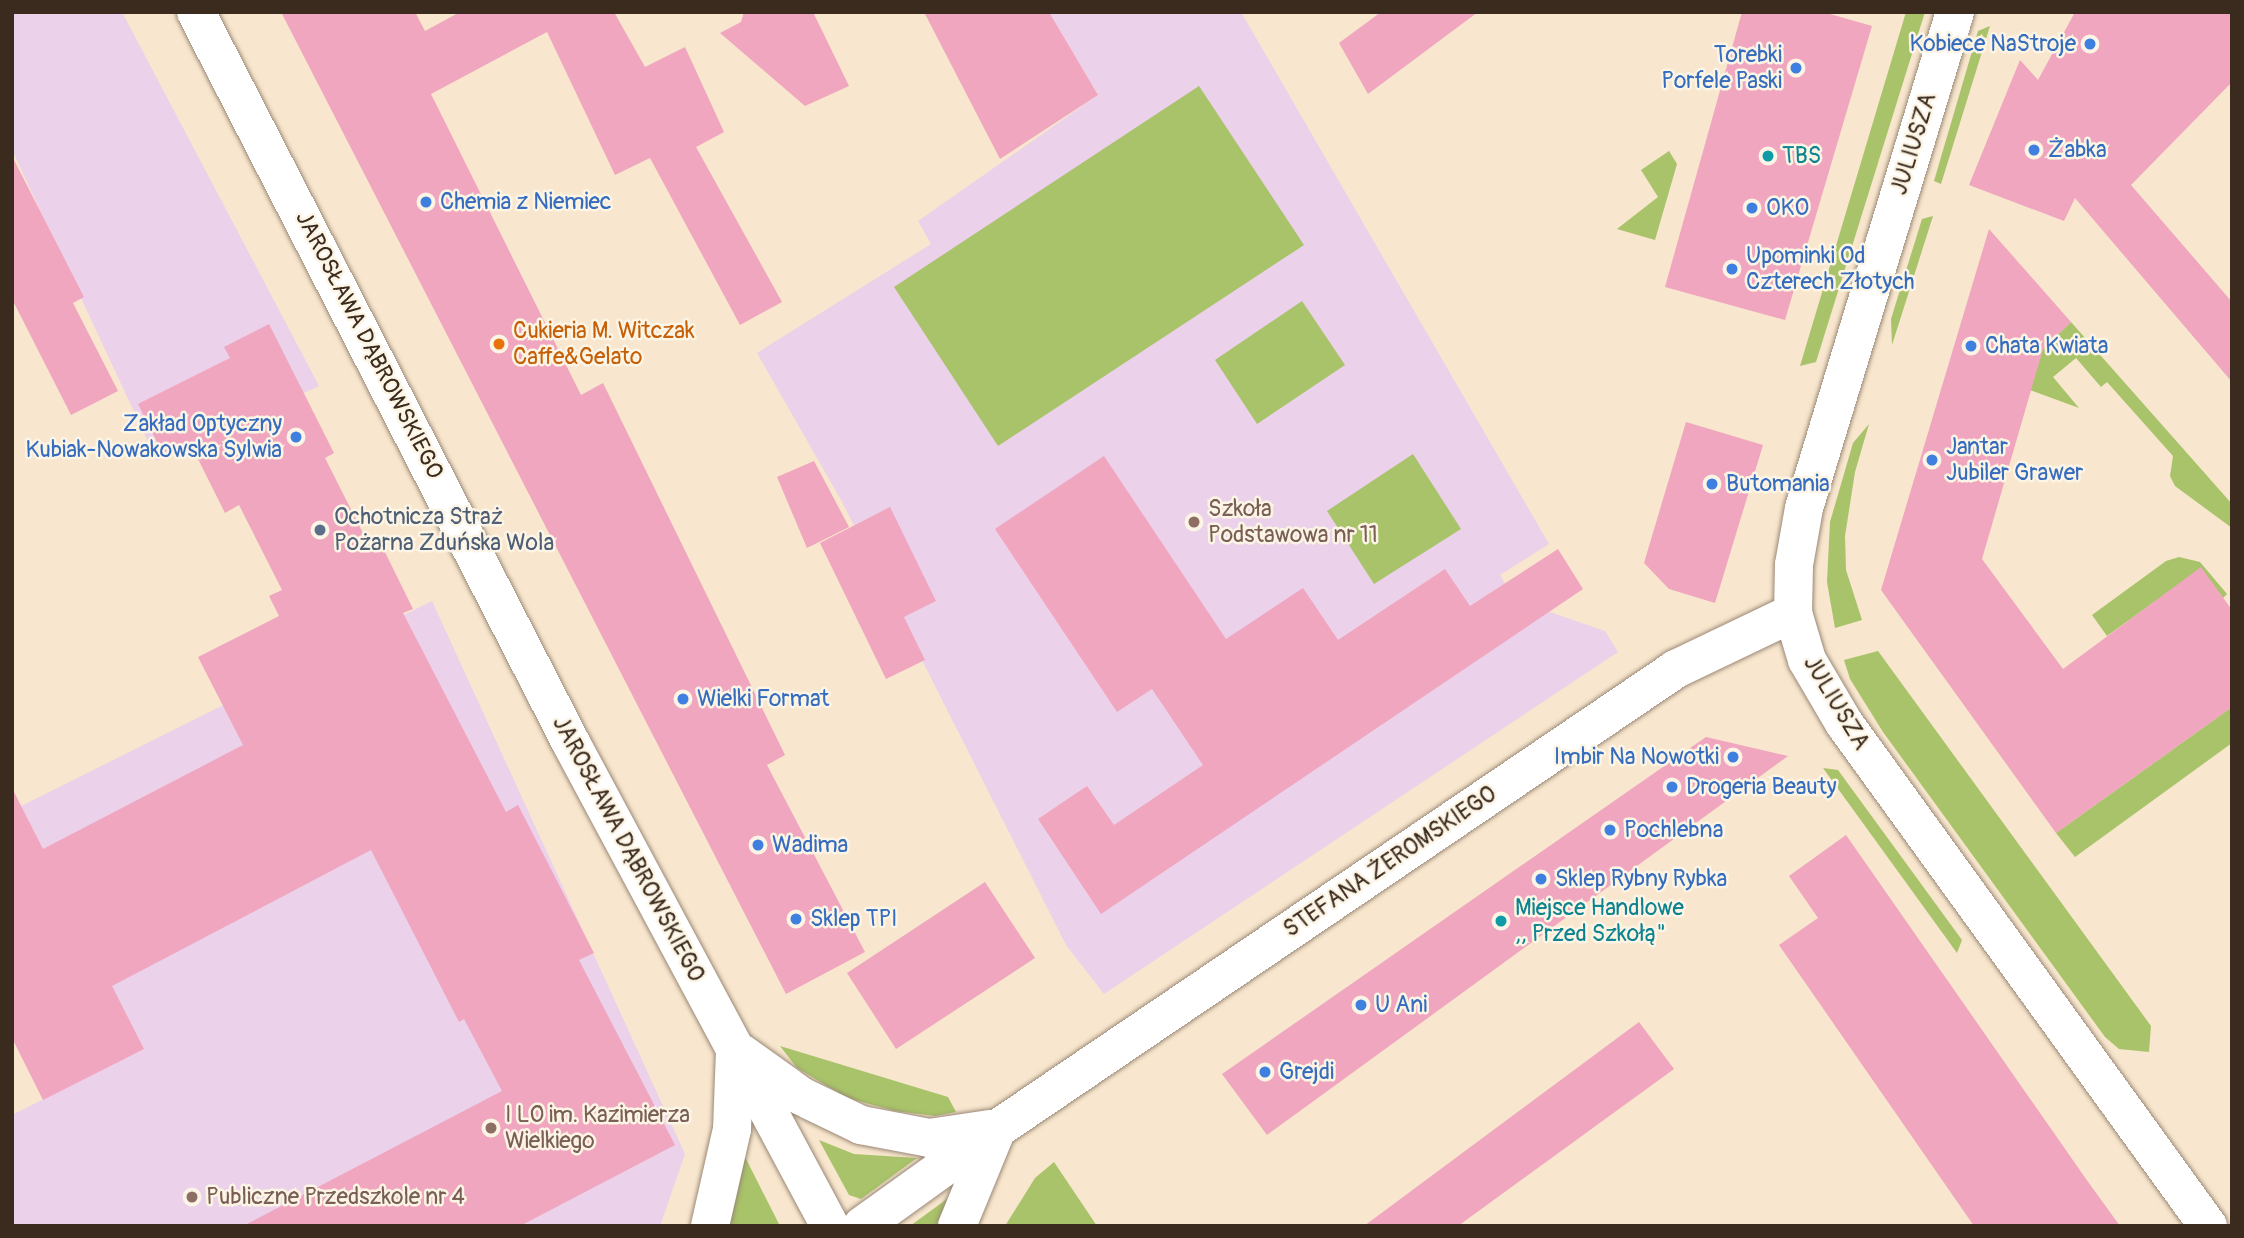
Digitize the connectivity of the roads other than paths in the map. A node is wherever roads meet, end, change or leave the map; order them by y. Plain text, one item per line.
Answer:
1 (196, 12) edge
2 (1955, 12) edge
3 (1793, 613) junction
4 (735, 1049) junction
5 (997, 1129) junction
6 (710, 1226) edge
7 (830, 1226) edge
8 (862, 1226) edge
9 (957, 1226) edge
10 (2208, 1226) edge

1 - 4 street, JAROSŁAWA DĄBROWSKIEGO
2 - 3 street, JULIUSZA
3 - 5 street, STEFANA ŻEROMSKIEGO
3 - 10 street, JULIUSZA
4 - 5 street, JAROSŁAWA DĄBROWSKIEGO
4 - 6 street
4 - 7 street, JAROSŁAWA DĄBROWSKIEGO
5 - 8 street, STEFANA ŻEROMSKIEGO
5 - 9 street

